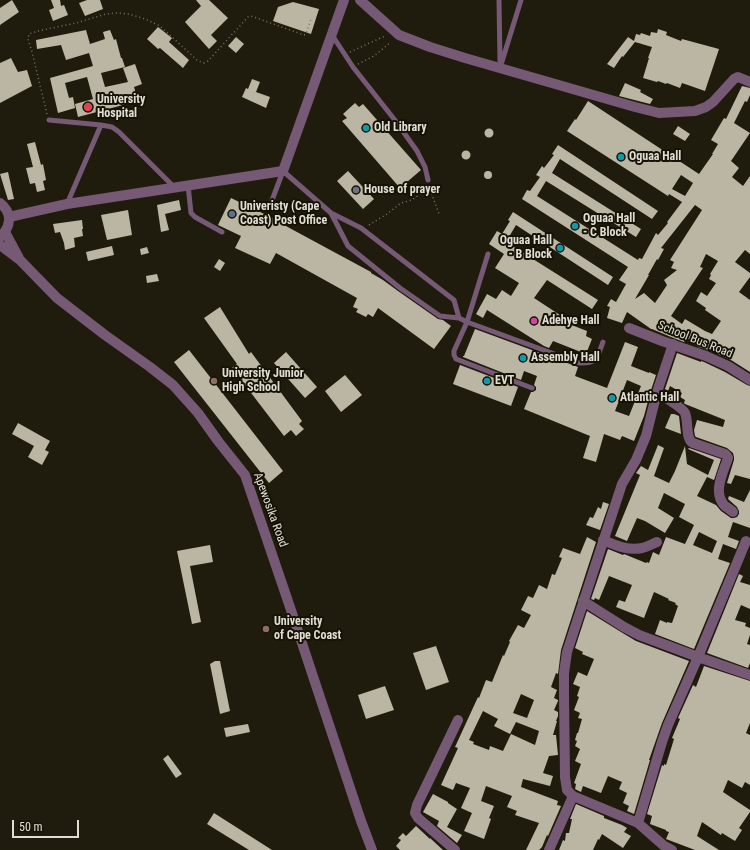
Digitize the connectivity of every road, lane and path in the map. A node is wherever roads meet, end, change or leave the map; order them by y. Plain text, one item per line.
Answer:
1 (344, 0) edge
2 (360, 0) edge
3 (499, 0) edge
4 (521, 0) edge
5 (311, 19) dead end
6 (332, 35) junction
7 (399, 35) junction
8 (346, 55) junction
9 (353, 67) junction
10 (500, 68) junction
11 (750, 82) edge
12 (49, 120) joint
13 (101, 125) junction
14 (283, 170) junction
15 (428, 180) junction
16 (188, 185) junction
17 (174, 187) junction
18 (0, 203) edge
19 (271, 203) dead end
20 (67, 204) junction
21 (331, 213) junction
22 (439, 214) dead end
23 (9, 217) junction
24 (363, 230) junction
25 (222, 232) dead end
26 (3, 234) edge
27 (0, 245) edge
28 (488, 254) dead end
29 (20, 260) junction
30 (459, 318) junction
31 (467, 322) junction
32 (629, 328) dead end
33 (603, 342) dead end
34 (673, 344) junction
35 (750, 380) edge
36 (532, 388) dead end
37 (657, 392) junction
38 (733, 512) dead end
39 (603, 540) junction
40 (746, 541) dead end
41 (657, 542) dead end
42 (583, 601) junction
43 (698, 658) junction
44 (750, 675) edge
45 (458, 720) dead end
46 (573, 796) junction
47 (638, 823) junction
48 (372, 850) edge
49 (455, 850) edge
50 (549, 850) edge
51 (672, 850) edge

1 - 6 street
2 - 7 street
3 - 10 lane
4 - 10 lane
5 - 12 path
6 - 8 lane
6 - 14 street
7 - 8 path
7 - 9 path
7 - 10 street
8 - 9 lane
9 - 15 lane
10 - 11 street
12 - 13 lane
13 - 17 lane
13 - 20 lane
14 - 16 street
14 - 19 lane
14 - 21 lane
15 - 22 path
15 - 24 path
16 - 17 street
16 - 25 lane
17 - 20 street
18 - 23 street
20 - 23 street
21 - 24 lane
21 - 30 lane
23 - 26 street
24 - 30 lane
26 - 29 street
27 - 29 street
28 - 31 lane
29 - 48 street, Apewosika Road
30 - 31 lane
31 - 33 lane
31 - 36 lane
32 - 34 street, School Bus Road
34 - 35 street, School Bus Road
34 - 37 street
37 - 38 street
37 - 39 street
39 - 41 street
39 - 42 street
40 - 43 street
42 - 43 street
42 - 46 street
43 - 44 street
43 - 47 street
45 - 49 street
46 - 47 street
46 - 50 street
47 - 51 street

